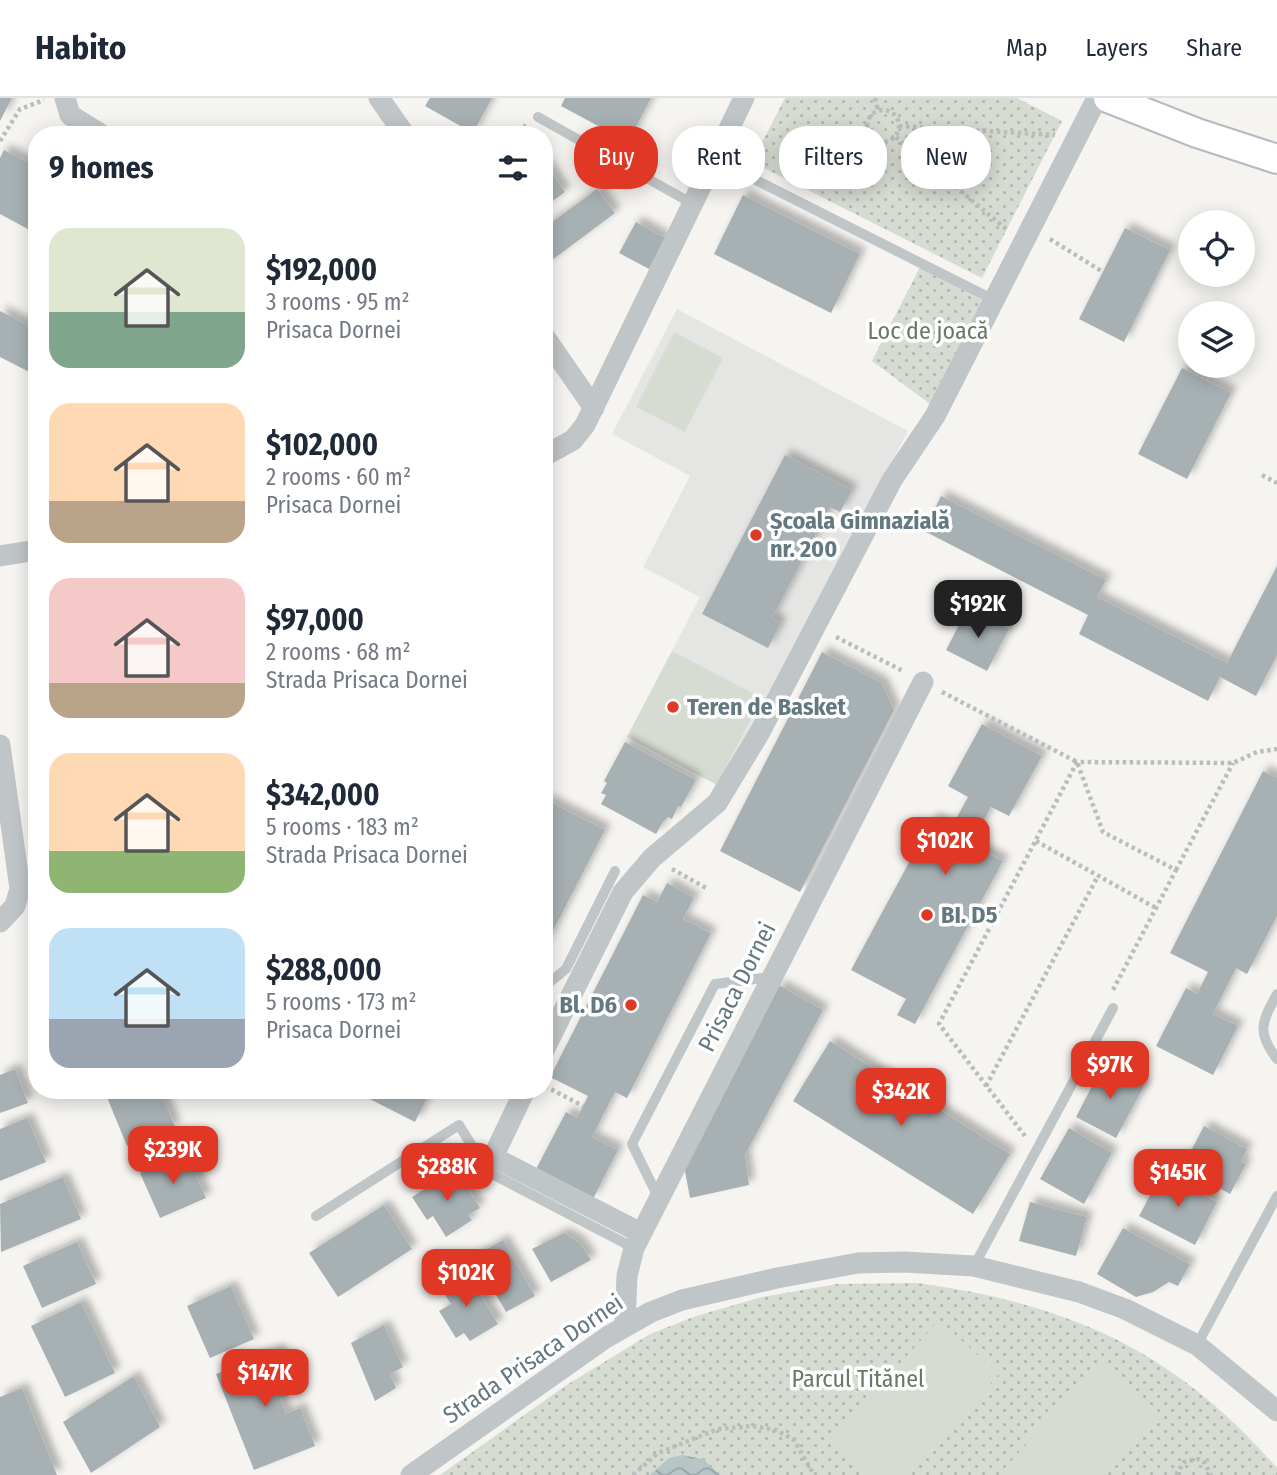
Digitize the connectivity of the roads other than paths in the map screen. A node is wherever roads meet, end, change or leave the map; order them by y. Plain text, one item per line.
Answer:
1 (65, 98) edge
2 (379, 98) edge
3 (1097, 98) edge
4 (1108, 98) edge
5 (740, 99) edge
6 (538, 117) dead end
7 (88, 126) edge
8 (399, 126) edge
9 (728, 126) edge
10 (1277, 159) edge
11 (765, 184) edge
12 (700, 189) edge
13 (693, 204) junction
14 (994, 300) junction
15 (553, 349) edge
16 (594, 408) junction
17 (553, 451) edge
18 (28, 551) edge
19 (0, 556) edge
20 (923, 682) road end
21 (0, 745) edge
22 (615, 870) dead end
23 (3, 926) edge
24 (771, 977) junction
25 (553, 980) edge
26 (1277, 994) edge
27 (1112, 1008) dead end
28 (553, 1033) edge
29 (1277, 1059) edge
30 (521, 1099) edge
31 (1277, 1196) edge
32 (659, 1199) junction
33 (316, 1216) dead end
34 (637, 1240) junction
35 (974, 1266) junction
36 (625, 1325) junction
37 (1197, 1345) junction
38 (1277, 1411) edge
39 (411, 1475) edge

1 - 7 street
2 - 8 street
3 - 14 street
4 - 10 street
5 - 9 street
6 - 13 lane
11 - 14 lane
12 - 13 street
13 - 16 street
14 - 28 street
15 - 16 street
16 - 17 street
18 - 19 street
20 - 24 street, Prisaca Dornei
21 - 23 street
22 - 25 lane
24 - 32 street, Prisaca Dornei
24 - 32 lane
26 - 29 lane
27 - 35 lane
30 - 34 street
31 - 37 lane
32 - 34 street, Prisaca Dornei
33 - 34 lane
34 - 36 street, Prisaca Dornei
35 - 36 street, Strada Prisaca Dornei
35 - 37 street, Strada Prisaca Dornei
36 - 39 street, Strada Prisaca Dornei
37 - 38 street, Strada Prisaca Dornei

